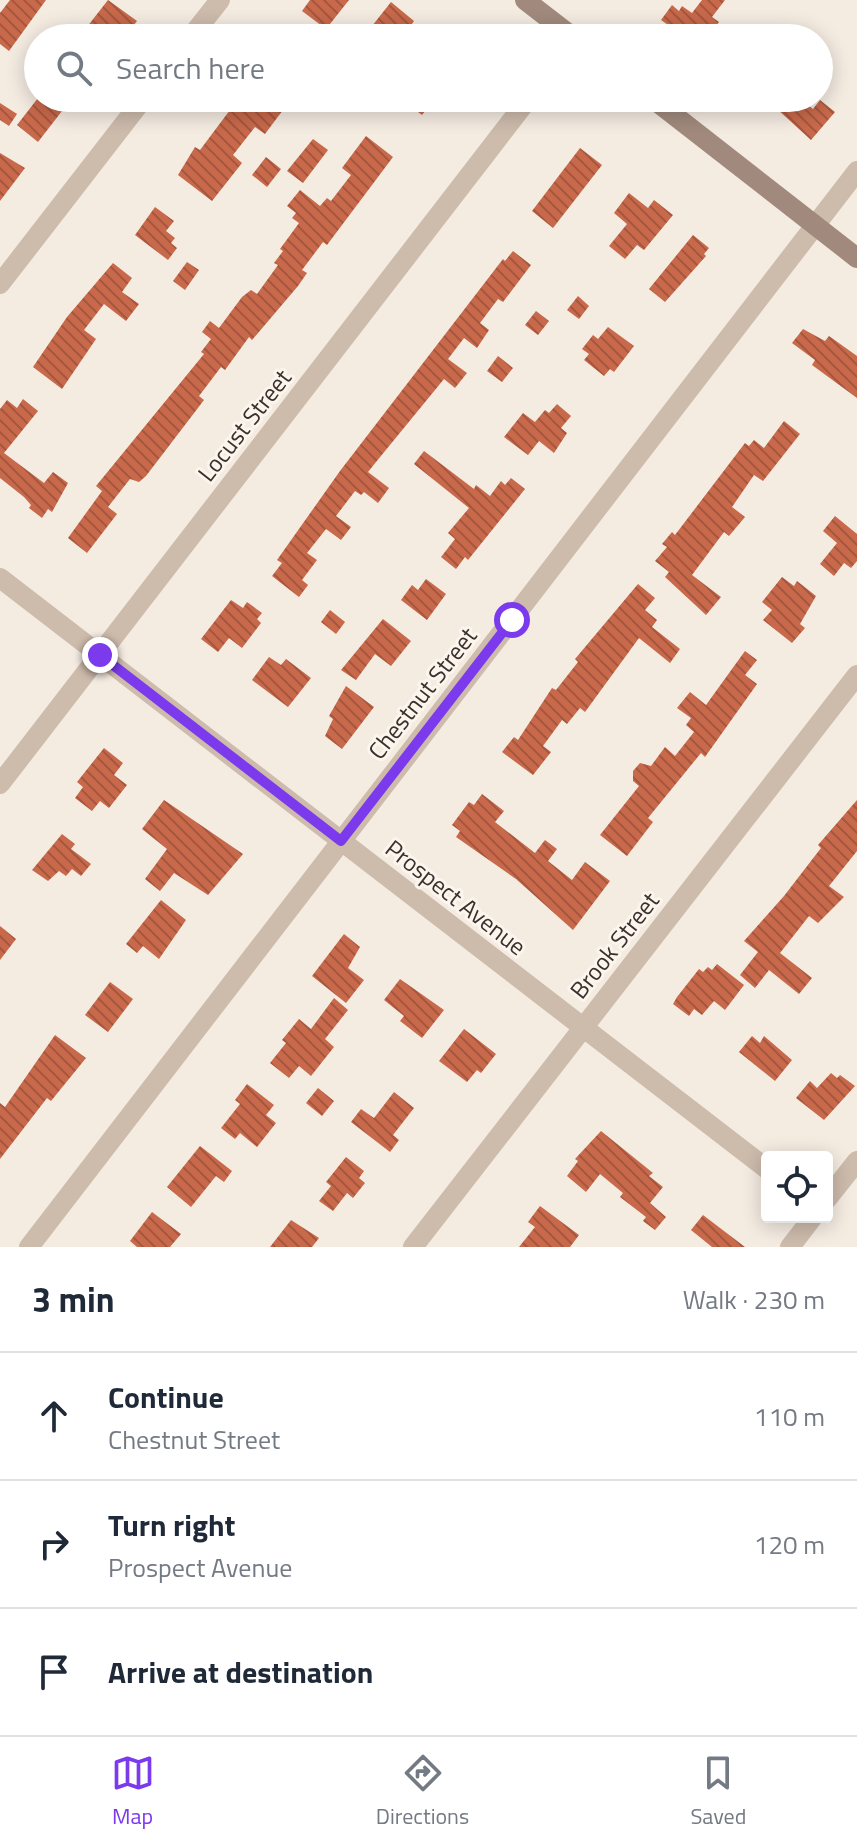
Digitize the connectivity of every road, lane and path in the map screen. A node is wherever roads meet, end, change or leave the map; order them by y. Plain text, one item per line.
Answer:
1 (220, 0) edge
2 (525, 0) edge
3 (201, 24) edge
4 (556, 24) edge
5 (133, 112) edge
6 (518, 112) edge
7 (670, 112) edge
8 (857, 171) edge
9 (816, 225) junction
10 (857, 258) edge
11 (0, 284) edge
12 (0, 578) edge
13 (100, 655) junction
14 (857, 675) edge
15 (0, 784) edge
16 (341, 841) junction
17 (582, 1027) junction
18 (857, 1161) edge
19 (761, 1164) edge
20 (833, 1191) edge
21 (808, 1223) edge
22 (29, 1247) edge
23 (413, 1247) edge
24 (790, 1247) edge

1 - 3 street
2 - 4 main road
5 - 11 street
6 - 13 street, Locust Street
7 - 9 main road
8 - 9 street, Chestnut Street
9 - 10 main road
9 - 16 street, Chestnut Street
12 - 13 street, Prospect Avenue
13 - 15 street, Locust Street
13 - 16 street, Prospect Avenue
14 - 17 street, Brook Street
16 - 17 street, Prospect Avenue
16 - 22 street, Chestnut Street
17 - 19 street, Prospect Avenue
17 - 23 street, Brook Street
18 - 20 street
21 - 24 street

